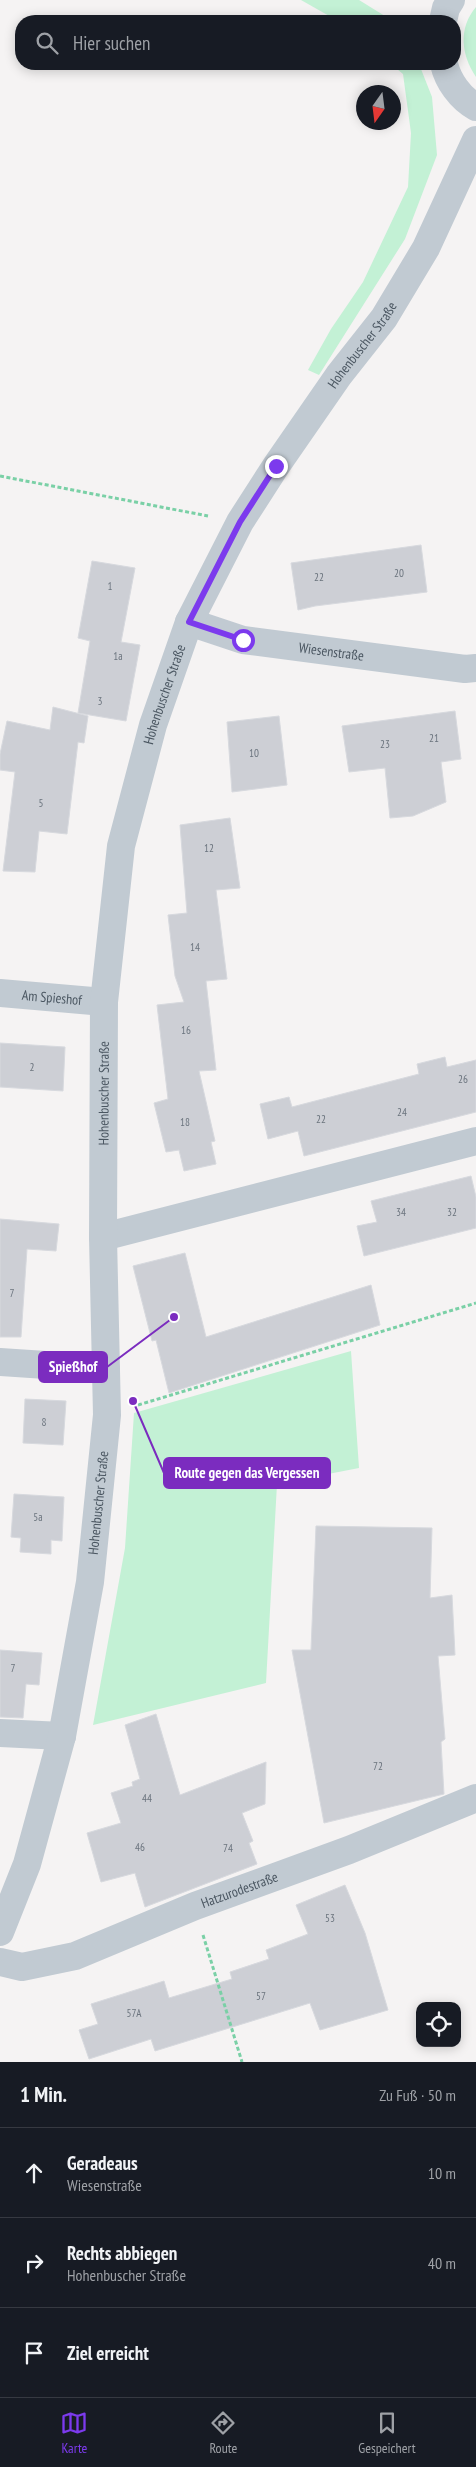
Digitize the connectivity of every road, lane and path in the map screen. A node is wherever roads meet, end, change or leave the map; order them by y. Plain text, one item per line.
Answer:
1 (445, 70) edge
2 (476, 106) edge
3 (476, 140) edge
4 (0, 476) edge
5 (240, 522) junction
6 (189, 622) junction
7 (476, 668) edge
8 (0, 993) edge
9 (104, 1002) junction
10 (476, 1142) edge
11 (103, 1237) junction
12 (476, 1303) edge
13 (0, 1362) edge
14 (106, 1369) junction
15 (107, 1415) junction
16 (0, 1733) edge
17 (62, 1736) junction
18 (476, 1798) edge
19 (194, 1906) junction
20 (0, 1932) edge
21 (0, 1962) edge
22 (242, 2062) edge

1 - 2 street
3 - 5 street, Hohenbuscher Straße
4 - 5 path
5 - 6 street, Hohenbuscher Straße
6 - 7 street, Wiesenstraße
6 - 9 street, Hohenbuscher Straße
8 - 9 street, Am Spieshof
9 - 11 street, Hohenbuscher Straße
10 - 11 street
11 - 14 street, Hohenbuscher Straße
12 - 15 path
13 - 14 street
14 - 15 street, Hohenbuscher Straße
15 - 17 street, Hohenbuscher Straße
16 - 17 street
17 - 20 street, Hohenbuscher Straße
18 - 19 street, Hatzurodestraße
19 - 21 street, Hatzurodestraße
19 - 22 path

